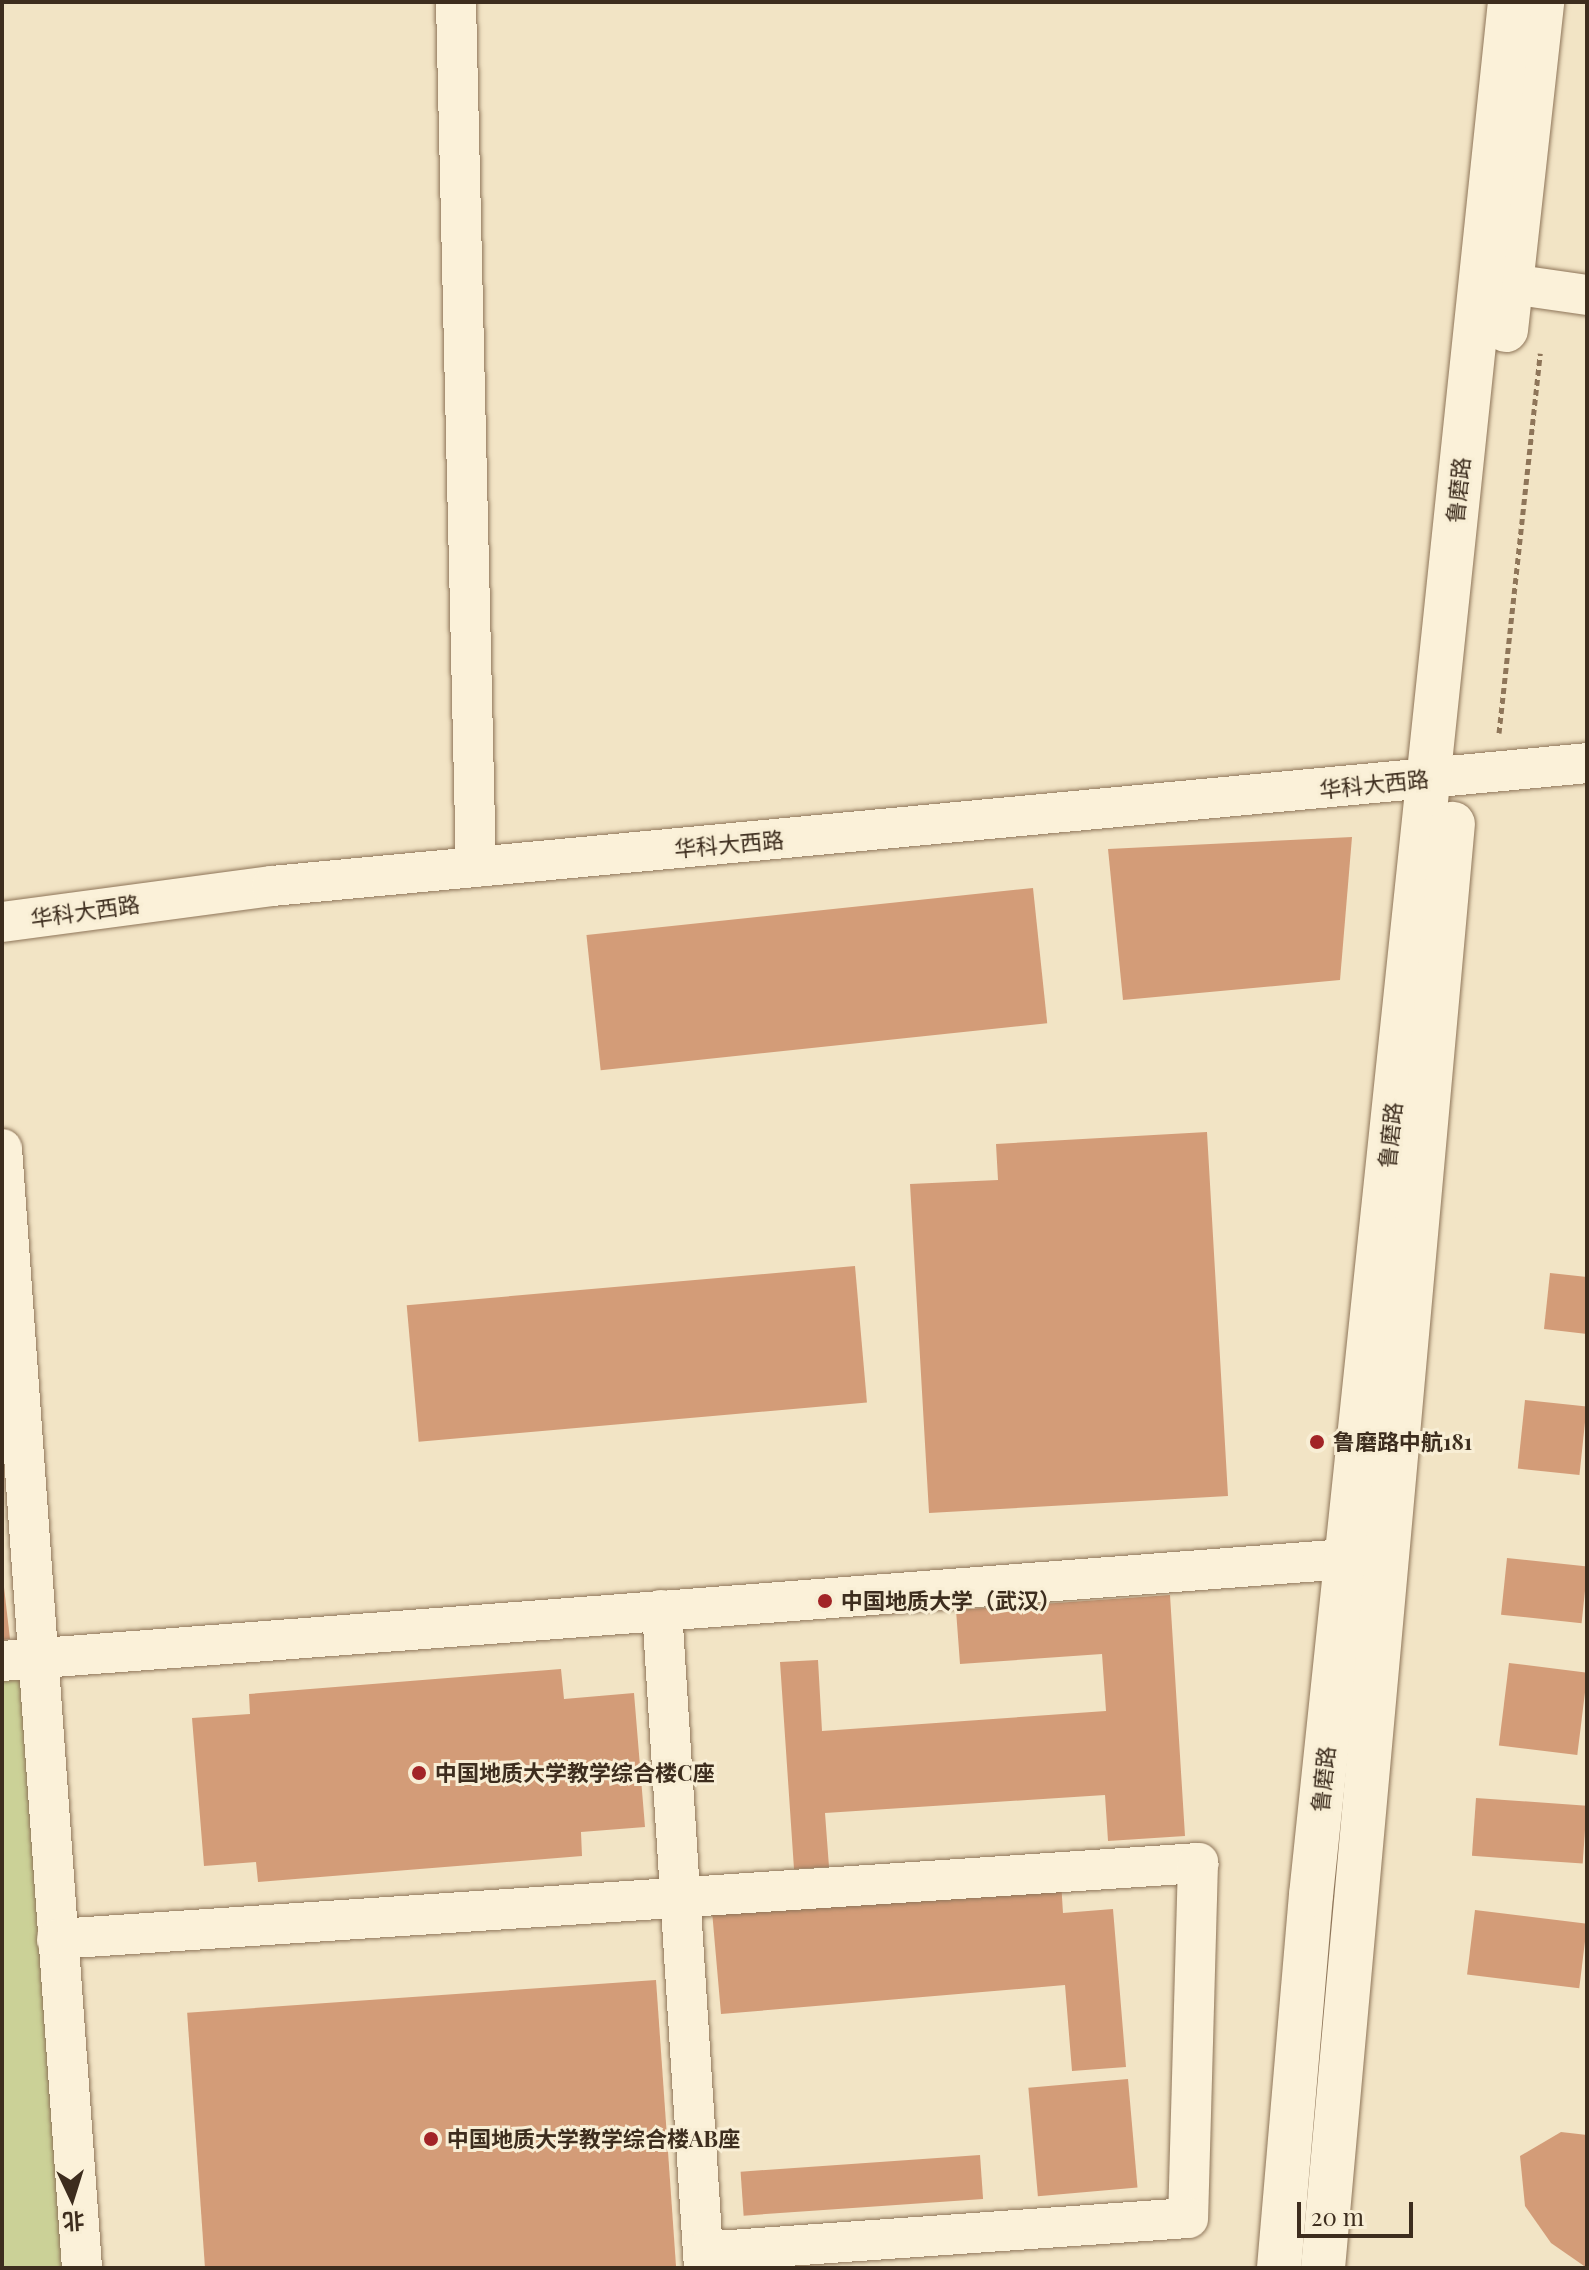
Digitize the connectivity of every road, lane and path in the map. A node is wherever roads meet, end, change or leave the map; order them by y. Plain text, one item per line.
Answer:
1 (456, 2) edge
2 (1510, 2) edge
3 (1542, 2) edge
4 (1511, 284) junction
5 (1587, 295) edge
6 (1587, 763) edge
7 (1442, 777) junction
8 (476, 867) junction
9 (2, 922) edge
10 (2, 1149) edge
11 (1346, 1559) junction
12 (662, 1610) junction
13 (41, 1658) junction
14 (2, 1661) edge
15 (681, 1898) junction
16 (57, 1939) junction
17 (704, 2260) edge
18 (82, 2268) edge
19 (1279, 2268) edge
20 (1323, 2268) edge

1 - 8 street
2 - 7 main road, 鲁磨路
3 - 4 main road, 鲁磨路
4 - 5 street
4 - 7 main road, 鲁磨路
6 - 7 street, 华科大西路
7 - 8 street, 华科大西路
7 - 11 main road, 鲁磨路
7 - 20 main road, 鲁磨路
8 - 9 street, 华科大西路
10 - 13 street
11 - 12 street
11 - 19 main road, 鲁磨路
12 - 13 street
12 - 15 street
13 - 14 street
13 - 16 street
15 - 16 street
15 - 17 street
15 - 17 street
16 - 18 street

